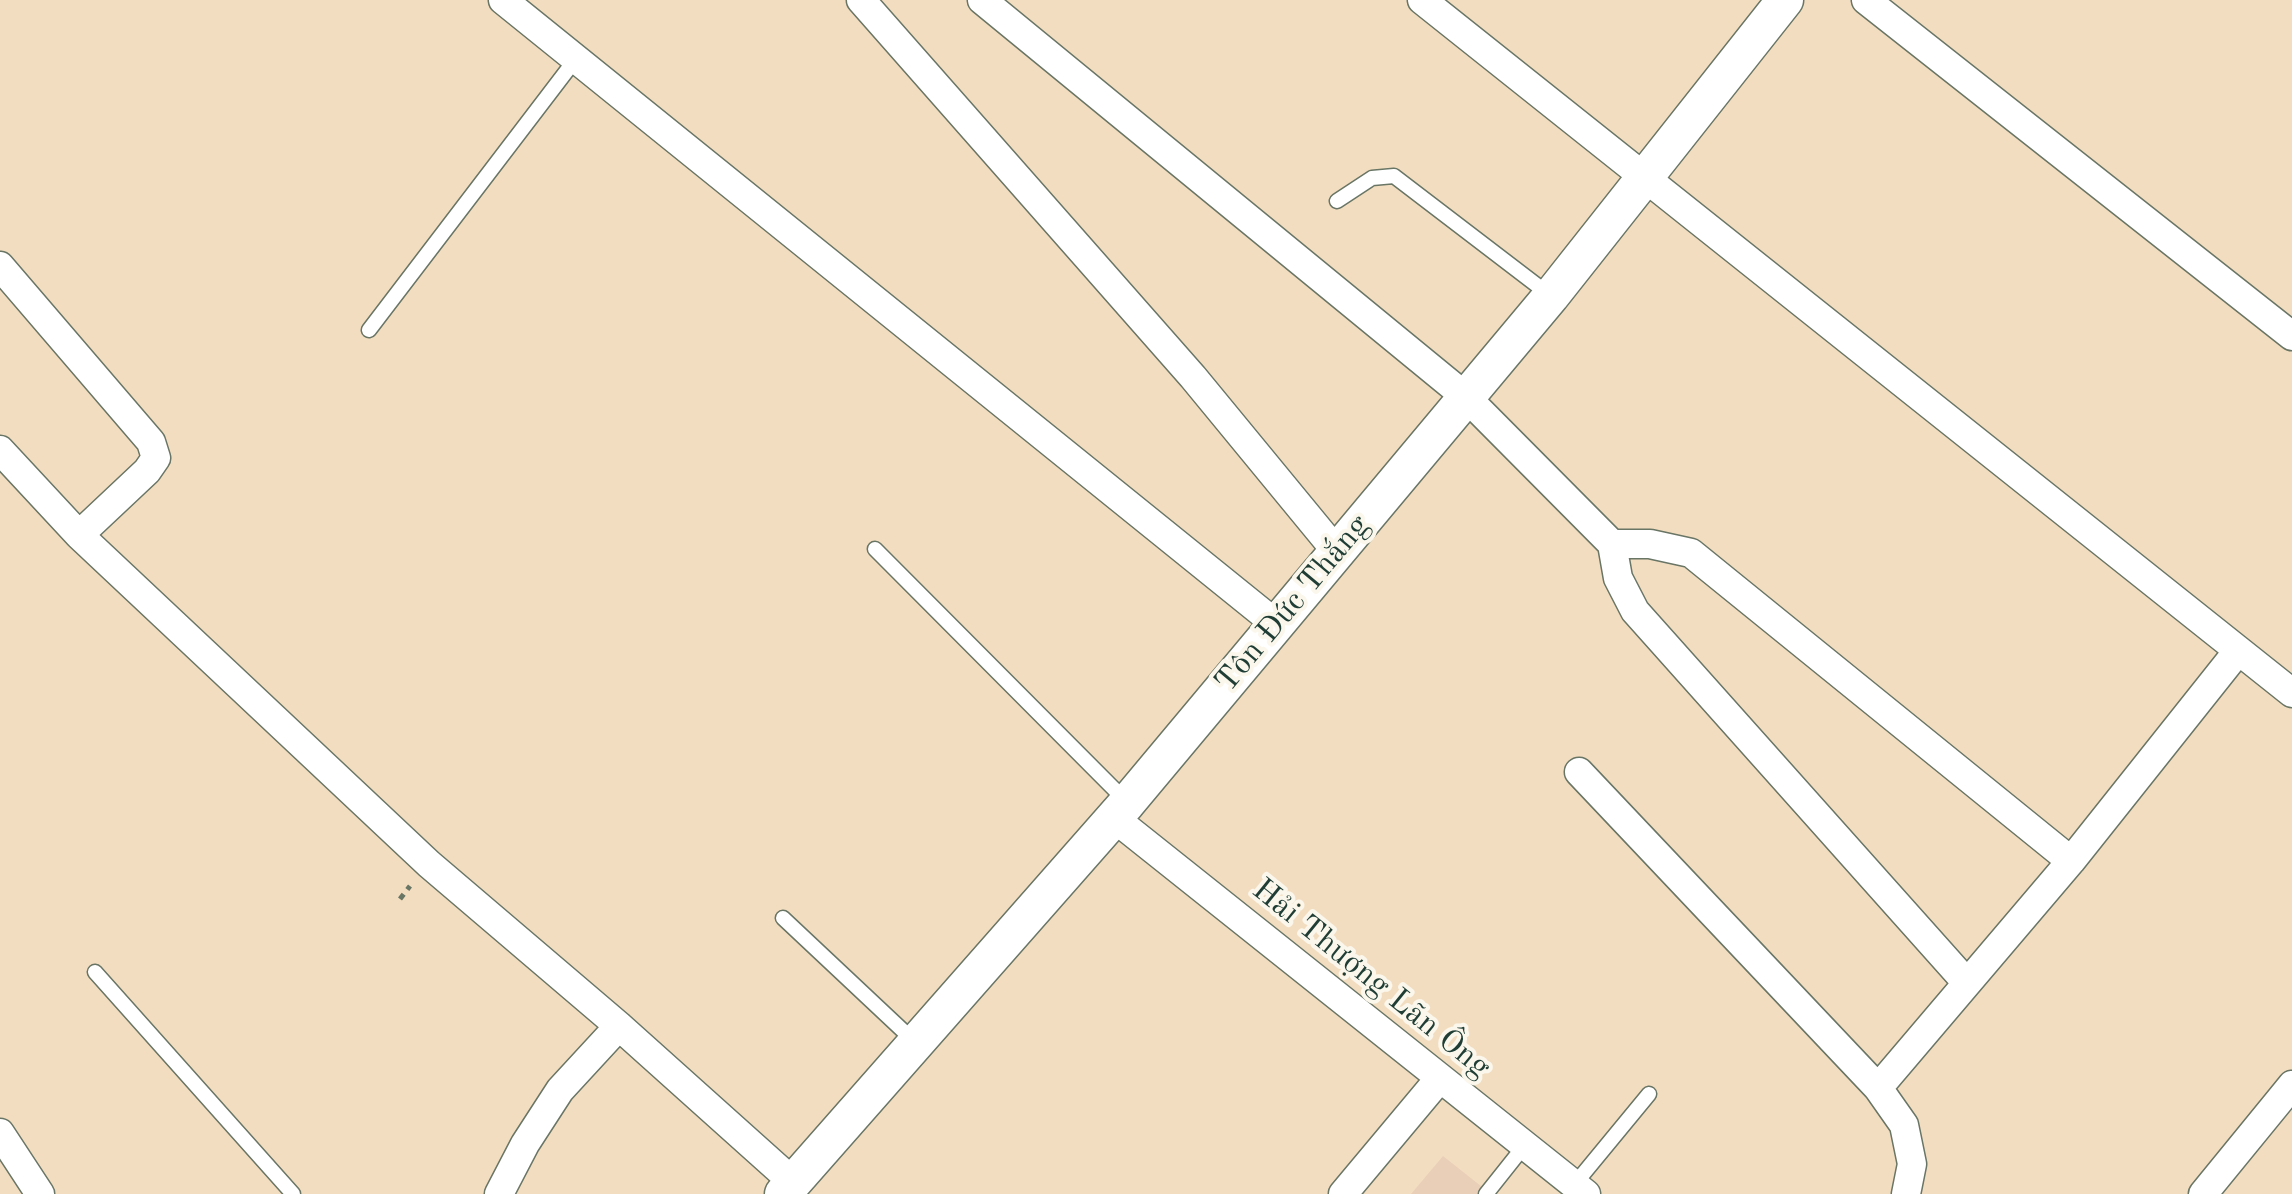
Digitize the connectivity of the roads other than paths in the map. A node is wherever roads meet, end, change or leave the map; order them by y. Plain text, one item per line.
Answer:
1 (503, 0) edge
2 (861, 0) edge
3 (982, 0) edge
4 (1422, 0) edge
5 (1785, 0) edge
6 (1866, 0) edge
7 (575, 60) junction
8 (1644, 179) junction
9 (1337, 201) dead end
10 (0, 266) edge
11 (1551, 296) junction
12 (369, 330) dead end
13 (2292, 336) edge
14 (1466, 397) junction
15 (0, 450) edge
16 (79, 535) junction
17 (1612, 544) junction
18 (875, 549) dead end
19 (1337, 552) junction
20 (1276, 624) junction
21 (2238, 651) junction
22 (2292, 693) edge
23 (1579, 772) dead end
24 (1120, 810) junction
25 (2071, 861) junction
26 (783, 918) dead end
27 (95, 972) dead end
28 (1967, 983) junction
29 (619, 1026) junction
30 (916, 1043) junction
31 (1440, 1078) junction
32 (2292, 1085) edge
33 (1878, 1088) junction
34 (1649, 1094) dead end
35 (0, 1133) edge
36 (1525, 1145) junction
37 (788, 1188) edge
38 (1580, 1190) edge
39 (40, 1194) edge
40 (293, 1194) edge
41 (499, 1194) edge
42 (1343, 1194) edge
43 (1486, 1194) edge
44 (1906, 1194) edge
45 (2203, 1194) edge

1 - 7 street
2 - 19 street
3 - 14 street
4 - 8 street
5 - 8 street, Tôn Đức Thắng
6 - 13 street
7 - 12 lane
7 - 20 street
8 - 11 street, Tôn Đức Thắng
8 - 21 street
9 - 11 lane
10 - 16 street
11 - 14 street, Tôn Đức Thắng
14 - 17 street
14 - 19 street, Tôn Đức Thắng
15 - 16 street
16 - 29 street
17 - 25 street
17 - 28 street
18 - 24 lane
19 - 20 street, Tôn Đức Thắng
20 - 24 street, Tôn Đức Thắng
21 - 22 street
21 - 25 street
23 - 33 street
24 - 30 street, Tôn Đức Thắng
24 - 31 street, Hải Thượng Lãn Ông
25 - 28 street
26 - 30 lane
27 - 40 lane
28 - 33 street
29 - 37 street
29 - 41 street
30 - 37 street, Tôn Đức Thắng
31 - 36 street, Hải Thượng Lãn Ông
31 - 42 street
32 - 45 street
33 - 44 street
34 - 38 lane
35 - 39 street
36 - 38 street, Hải Thượng Lãn Ông
36 - 43 lane

